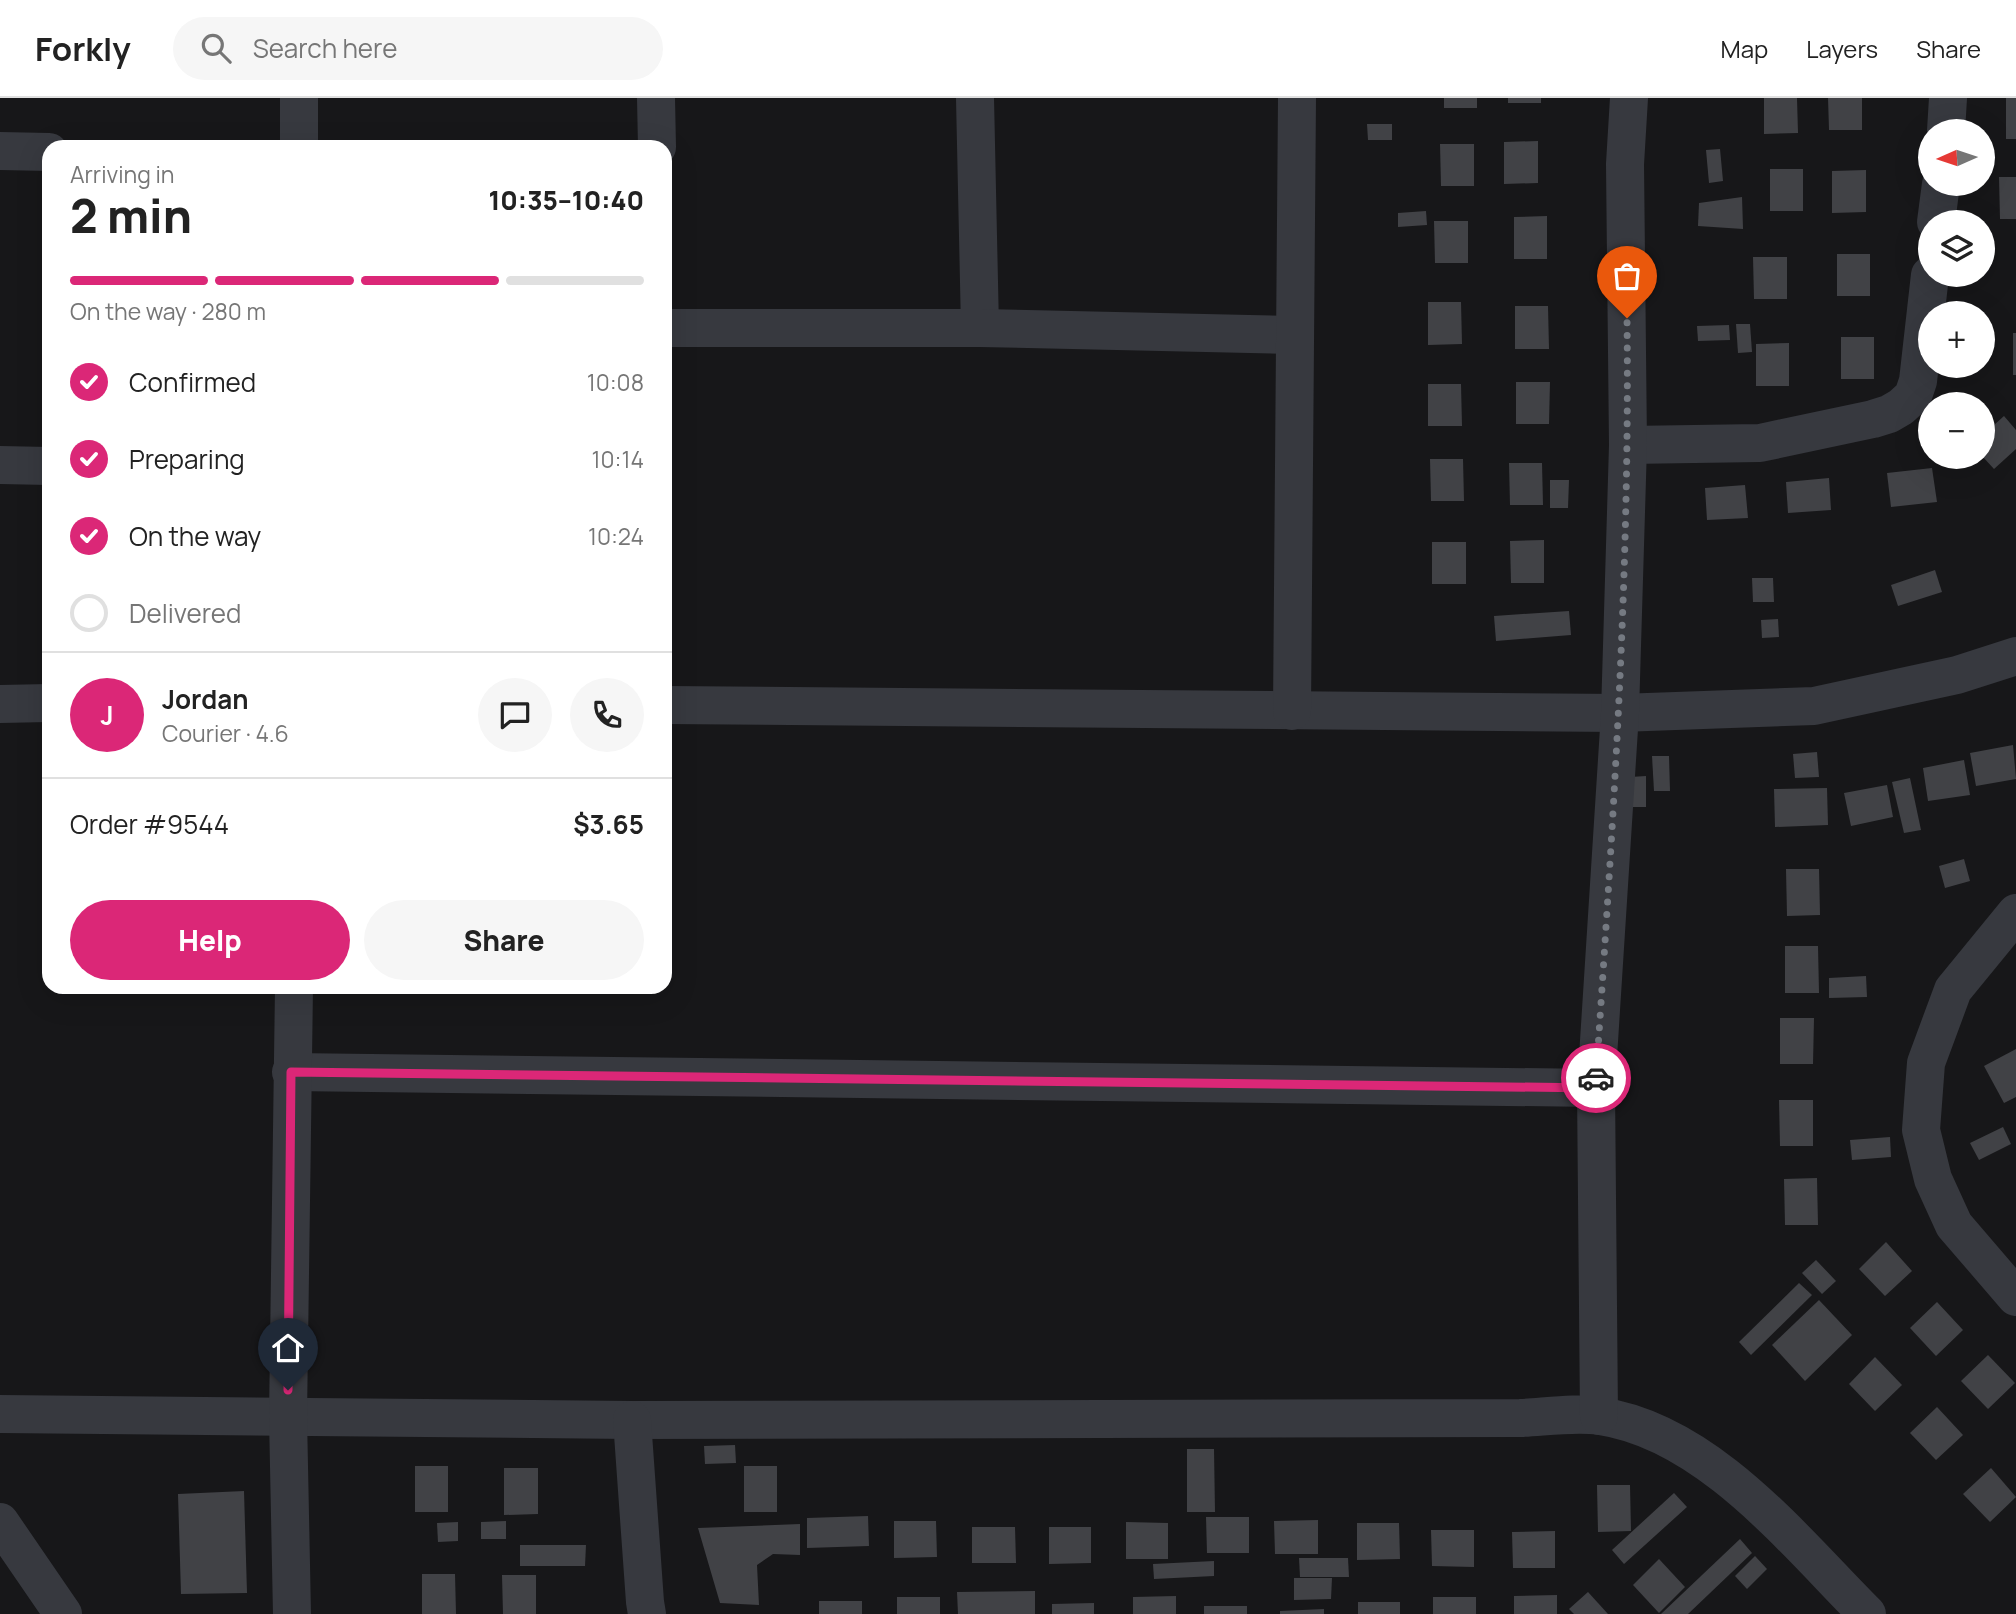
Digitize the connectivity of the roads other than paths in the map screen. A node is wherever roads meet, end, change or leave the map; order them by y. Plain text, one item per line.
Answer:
1 (299, 98) edge
2 (656, 98) edge
3 (975, 98) edge
4 (1297, 98) edge
5 (1629, 98) edge
6 (1948, 98) edge
7 (1947, 119) edge
8 (299, 140) edge
9 (657, 140) edge
10 (0, 150) edge
11 (42, 152) edge
12 (1929, 287) edge
13 (672, 328) edge
14 (980, 328) junction
15 (1294, 335) junction
16 (1628, 445) junction
17 (0, 465) edge
18 (42, 466) edge
19 (2016, 656) edge
20 (0, 704) edge
21 (42, 704) edge
22 (672, 705) edge
23 (1292, 711) junction
24 (1620, 713) junction
25 (2016, 913) edge
26 (293, 994) edge
27 (291, 1072) junction
28 (1596, 1088) junction
29 (2016, 1297) edge
30 (0, 1415) edge
31 (1600, 1416) junction
32 (288, 1417) junction
33 (632, 1420) junction
34 (0, 1522) edge
35 (63, 1614) edge
36 (292, 1614) edge
37 (647, 1614) edge
38 (1867, 1614) edge

1 - 8 street
2 - 9 street
3 - 14 street
4 - 15 street
5 - 16 street
6 - 7 street
10 - 11 street
12 - 16 street
13 - 14 street
14 - 15 street
15 - 23 street
16 - 24 street
17 - 18 street
19 - 24 street
20 - 21 street
22 - 23 street
23 - 24 street
24 - 28 street
25 - 29 street
26 - 27 street
27 - 28 street
27 - 32 street
28 - 31 street
30 - 32 street
31 - 33 street
31 - 38 street
32 - 33 street
32 - 36 street
33 - 37 street
34 - 35 street

